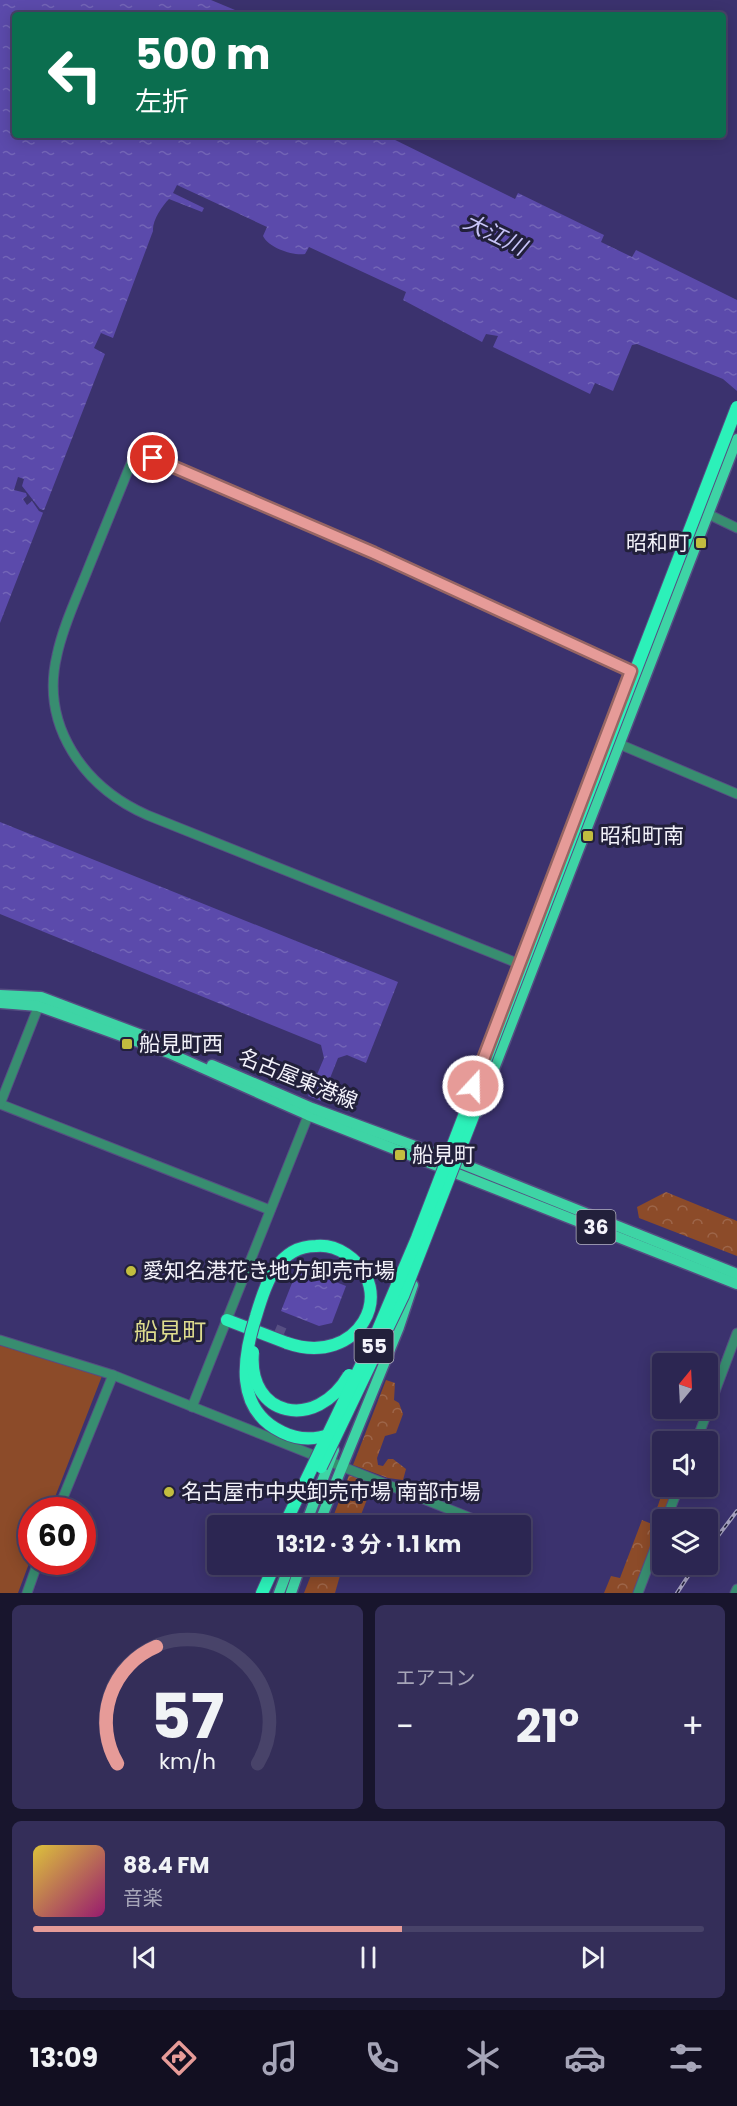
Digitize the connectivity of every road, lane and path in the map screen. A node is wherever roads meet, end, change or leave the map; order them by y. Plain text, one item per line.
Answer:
1 (737, 400) edge
2 (737, 407) edge
3 (737, 430) edge
4 (737, 439) edge
5 (708, 514) junction
6 (737, 528) edge
7 (631, 671) junction
8 (645, 676) junction
9 (619, 744) junction
10 (737, 794) edge
11 (519, 964) junction
12 (532, 970) junction
13 (0, 995) edge
14 (40, 1002) junction
15 (0, 1003) edge
16 (0, 1104) edge
17 (310, 1112) junction
18 (452, 1163) junction
19 (270, 1210) junction
20 (417, 1238) junction
21 (737, 1274) edge
22 (737, 1284) edge
23 (228, 1316) junction
24 (737, 1333) edge
25 (284, 1336) junction
26 (0, 1340) edge
27 (113, 1375) junction
28 (192, 1407) junction
29 (700, 1431) edge
30 (330, 1462) junction
31 (343, 1468) junction
32 (63, 1497) edge
33 (289, 1515) edge
34 (298, 1515) edge
35 (309, 1515) edge
36 (323, 1515) edge
37 (463, 1515) edge
38 (652, 1556) edge
39 (34, 1575) edge
40 (261, 1575) edge
41 (270, 1575) edge
42 (286, 1575) edge
43 (298, 1575) edge
44 (737, 1589) edge
45 (27, 1593) edge
46 (254, 1593) edge
47 (262, 1593) edge
48 (279, 1593) edge
49 (291, 1593) edge
50 (638, 1593) edge
51 (735, 1593) edge

1 - 7 main road, 55
2 - 20 highway, bridge
3 - 18 highway, bridge
4 - 5 main road, 55
5 - 6 street
5 - 8 main road, 55
7 - 8 street
7 - 11 main road, 55
7 - 11 street
8 - 9 main road, 55
9 - 10 street
9 - 12 main road, 55
11 - 12 street
11 - 18 main road, 55
12 - 18 main road, 55
13 - 14 main road, 名古屋東港線
14 - 15 main road, 名古屋東港線
14 - 16 street
14 - 17 main road, 名古屋東港線
16 - 19 street
17 - 18 main road, 名古屋東港線
17 - 19 street
18 - 21 main road, 36
18 - 22 main road, 36
18 - 25 highway, bridge
18 - 30 main road, 55
18 - 31 main road, 55
18 - 34 highway, bridge
19 - 23 street
20 - 25 highway, bridge
20 - 33 highway, bridge
23 - 25 highway
23 - 25 highway
23 - 28 street
24 - 29 street
26 - 27 street
27 - 28 street
27 - 32 street
28 - 30 street
30 - 31 street
30 - 35 main road, 55
31 - 36 main road, 55
31 - 37 street
38 - 50 street
39 - 45 street
40 - 46 highway
41 - 47 highway
42 - 48 main road
43 - 49 main road
44 - 51 street

